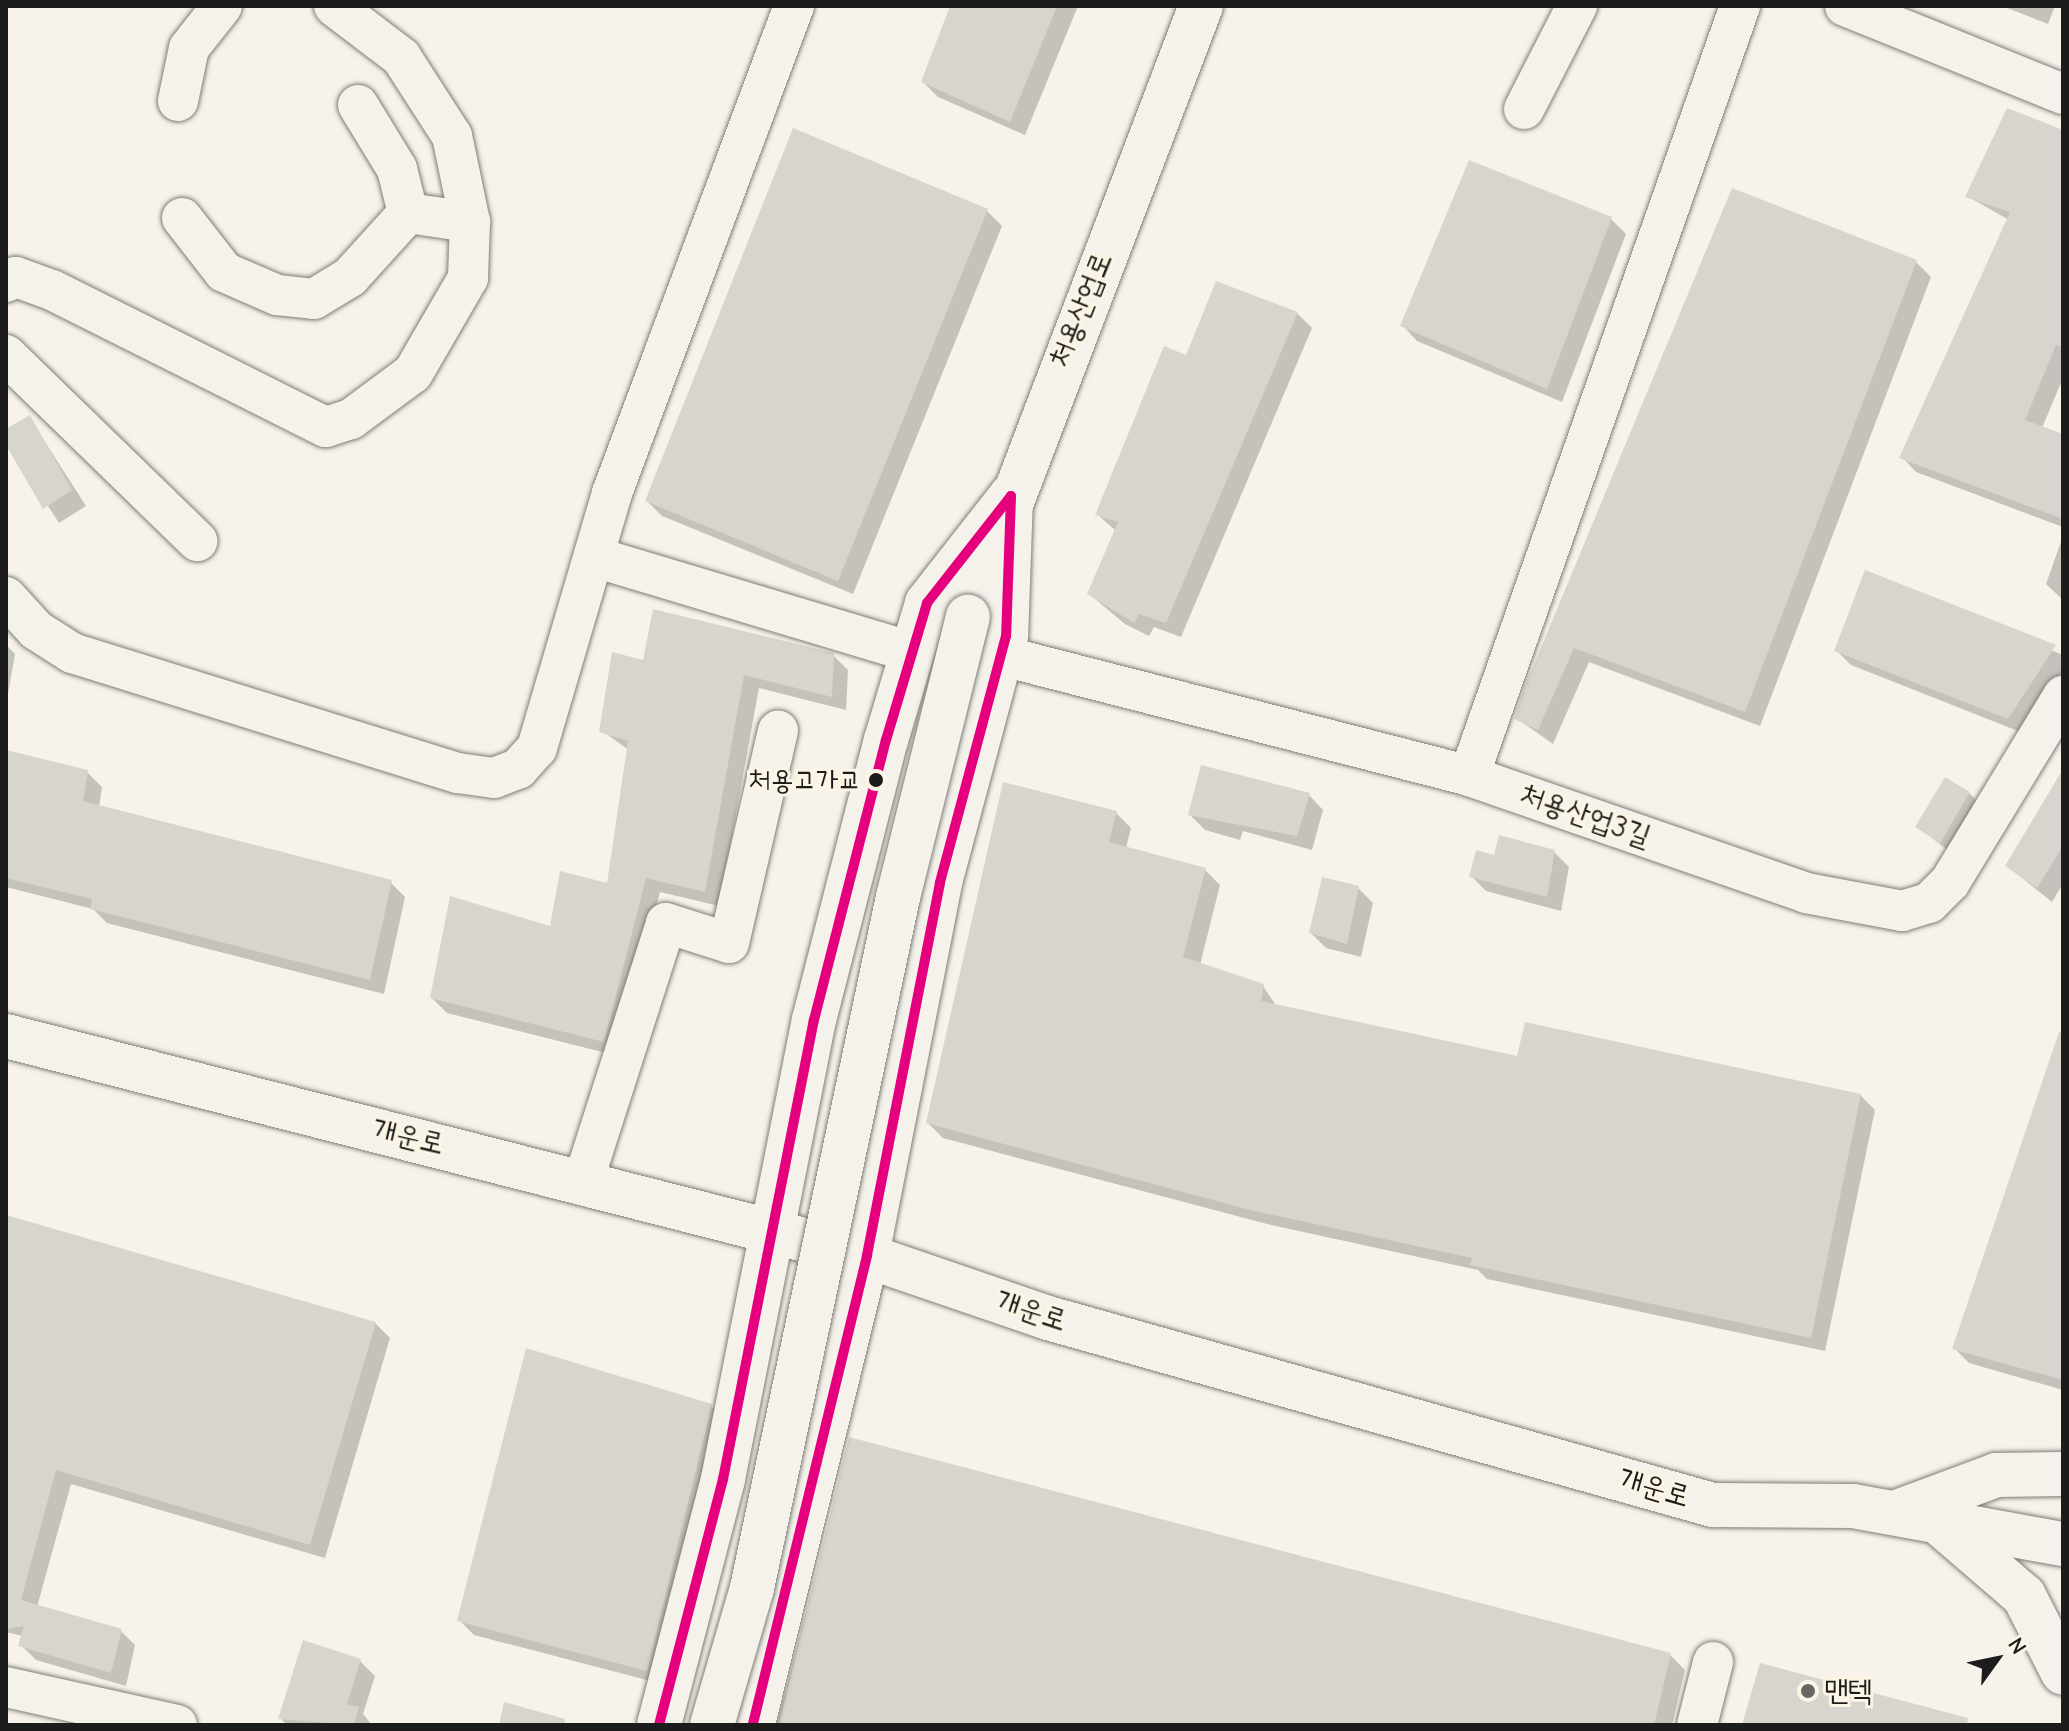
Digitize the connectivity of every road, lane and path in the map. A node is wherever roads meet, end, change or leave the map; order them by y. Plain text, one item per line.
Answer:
1 (222, 6) edge
2 (334, 6) edge
3 (794, 6) edge
4 (1201, 6) edge
5 (1577, 6) edge
6 (1740, 6) edge
7 (1845, 6) edge
8 (2063, 94) edge
9 (178, 101) dead end
10 (358, 105) dead end
11 (1524, 109) dead end
12 (408, 213) junction
13 (182, 218) dead end
14 (470, 222) junction
15 (6, 282) edge
16 (6, 355) edge
17 (1011, 496) junction
18 (197, 541) dead end
19 (598, 558) junction
20 (6, 597) edge
21 (912, 652) junction
22 (999, 655) junction
23 (2063, 696) edge
24 (778, 731) dead end
25 (1469, 776) junction
26 (6, 1036) edge
27 (582, 1185) junction
28 (776, 1233) junction
29 (867, 1256) junction
30 (2063, 1474) edge
31 (1894, 1513) junction
32 (1937, 1521) junction
33 (2063, 1544) edge
34 (1713, 1662) dead end
35 (2063, 1673) edge
36 (6, 1687) edge
37 (135, 1721) edge
38 (177, 1725) edge
39 (659, 1725) edge
40 (712, 1725) edge
41 (753, 1725) edge
42 (1697, 1725) edge

1 - 9 street
2 - 14 street
3 - 19 street
4 - 17 main road, 처용산업로
5 - 11 street
6 - 25 street
7 - 8 street
10 - 12 street
12 - 13 street
12 - 14 street
14 - 15 street
16 - 18 street
17 - 21 main road
17 - 22 main road
17 - 40 main road, 처용산업로, bridge
19 - 20 street
19 - 21 street
21 - 28 main road
22 - 25 street, 처용산업3길
22 - 29 main road
23 - 25 street, 처용산업3길
24 - 27 street
26 - 27 main road, 개운로
27 - 28 main road, 개운로
28 - 29 main road, 개운로
28 - 39 main road
29 - 31 main road, 개운로
29 - 41 main road
30 - 31 main road
31 - 32 main road, 개운로
32 - 33 main road, 개운로
32 - 35 main road
34 - 42 street
36 - 37 street
37 - 38 street

